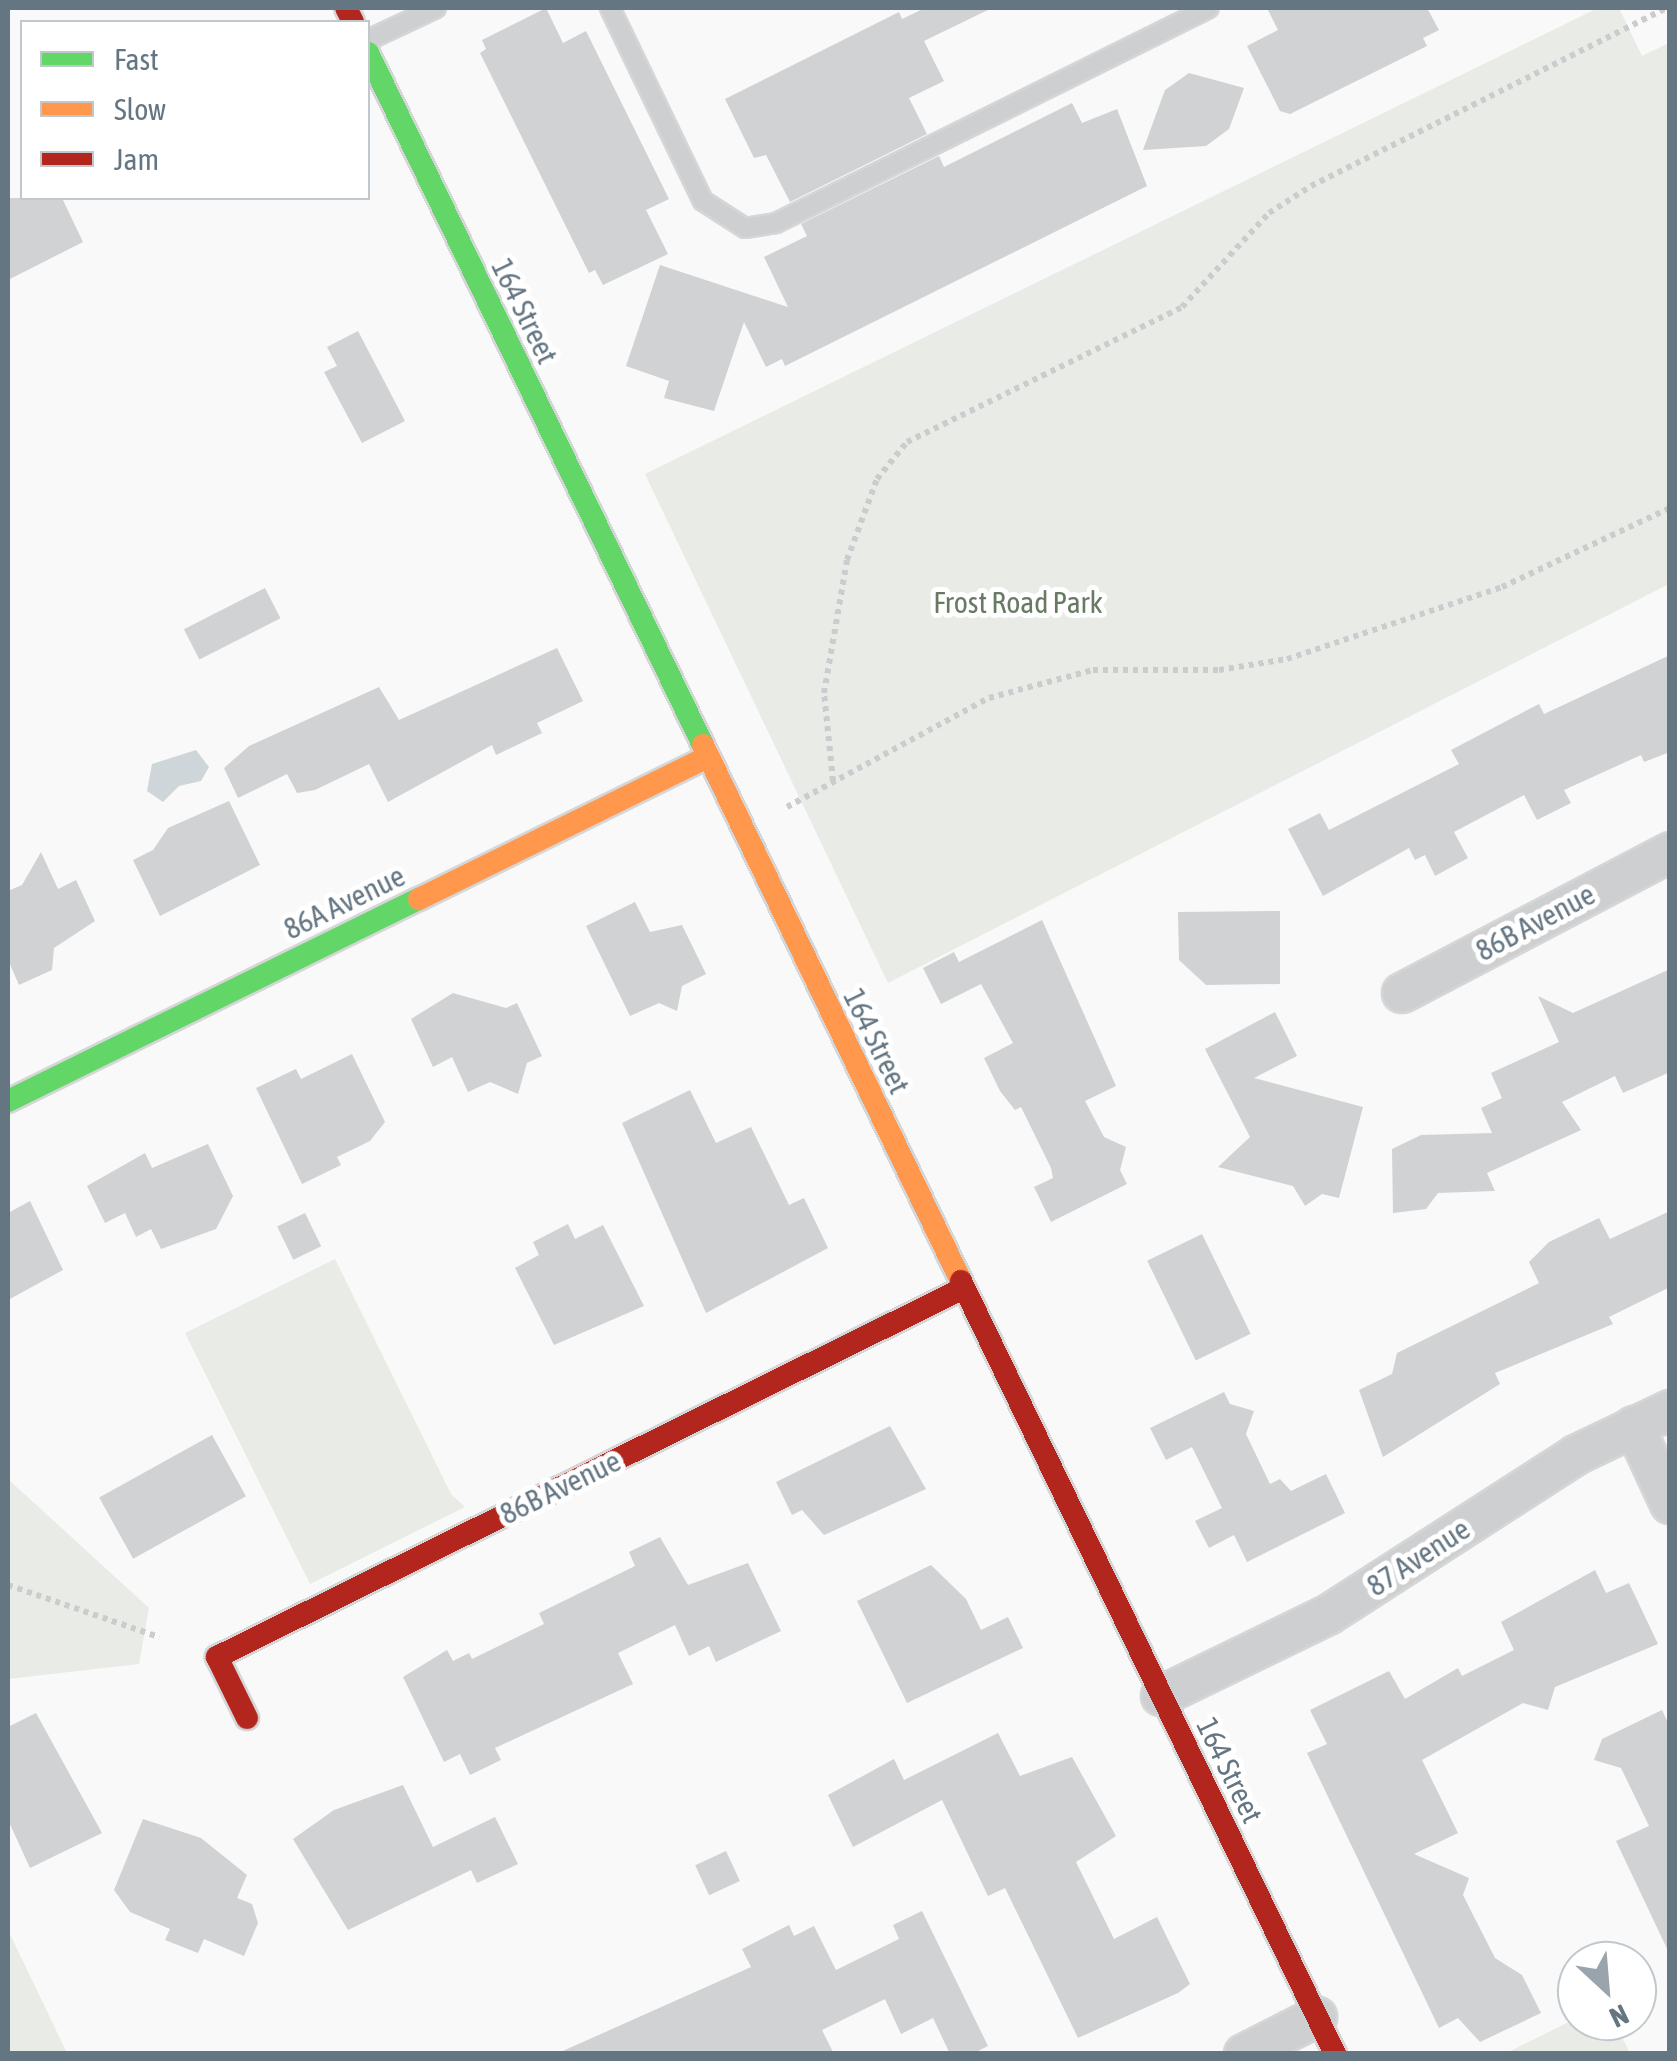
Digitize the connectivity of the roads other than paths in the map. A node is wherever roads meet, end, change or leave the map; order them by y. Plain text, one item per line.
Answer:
1 (436, 8) edge
2 (610, 8) edge
3 (1209, 8) edge
4 (370, 39) edge
5 (370, 57) edge
6 (707, 757) junction
7 (1670, 852) edge
8 (1402, 993) dead end
9 (8, 1101) edge
10 (964, 1288) junction
11 (1670, 1410) edge
12 (1634, 1426) junction
13 (1670, 1504) edge
14 (1161, 1696) junction
15 (247, 1718) dead end
16 (1317, 2017) junction
17 (1244, 2054) edge
18 (1334, 2054) edge

1 - 4 lane
2 - 3 lane
5 - 6 street, 164 Street
6 - 9 street, 86A Avenue
6 - 10 street, 164 Street
7 - 8 street, 86B Avenue
10 - 14 street, 164 Street
10 - 15 street, 86B Avenue
11 - 12 street, 87 Avenue
12 - 13 street
12 - 14 street, 87 Avenue
14 - 16 street, 164 Street
16 - 17 street
16 - 18 street, 164 Street

